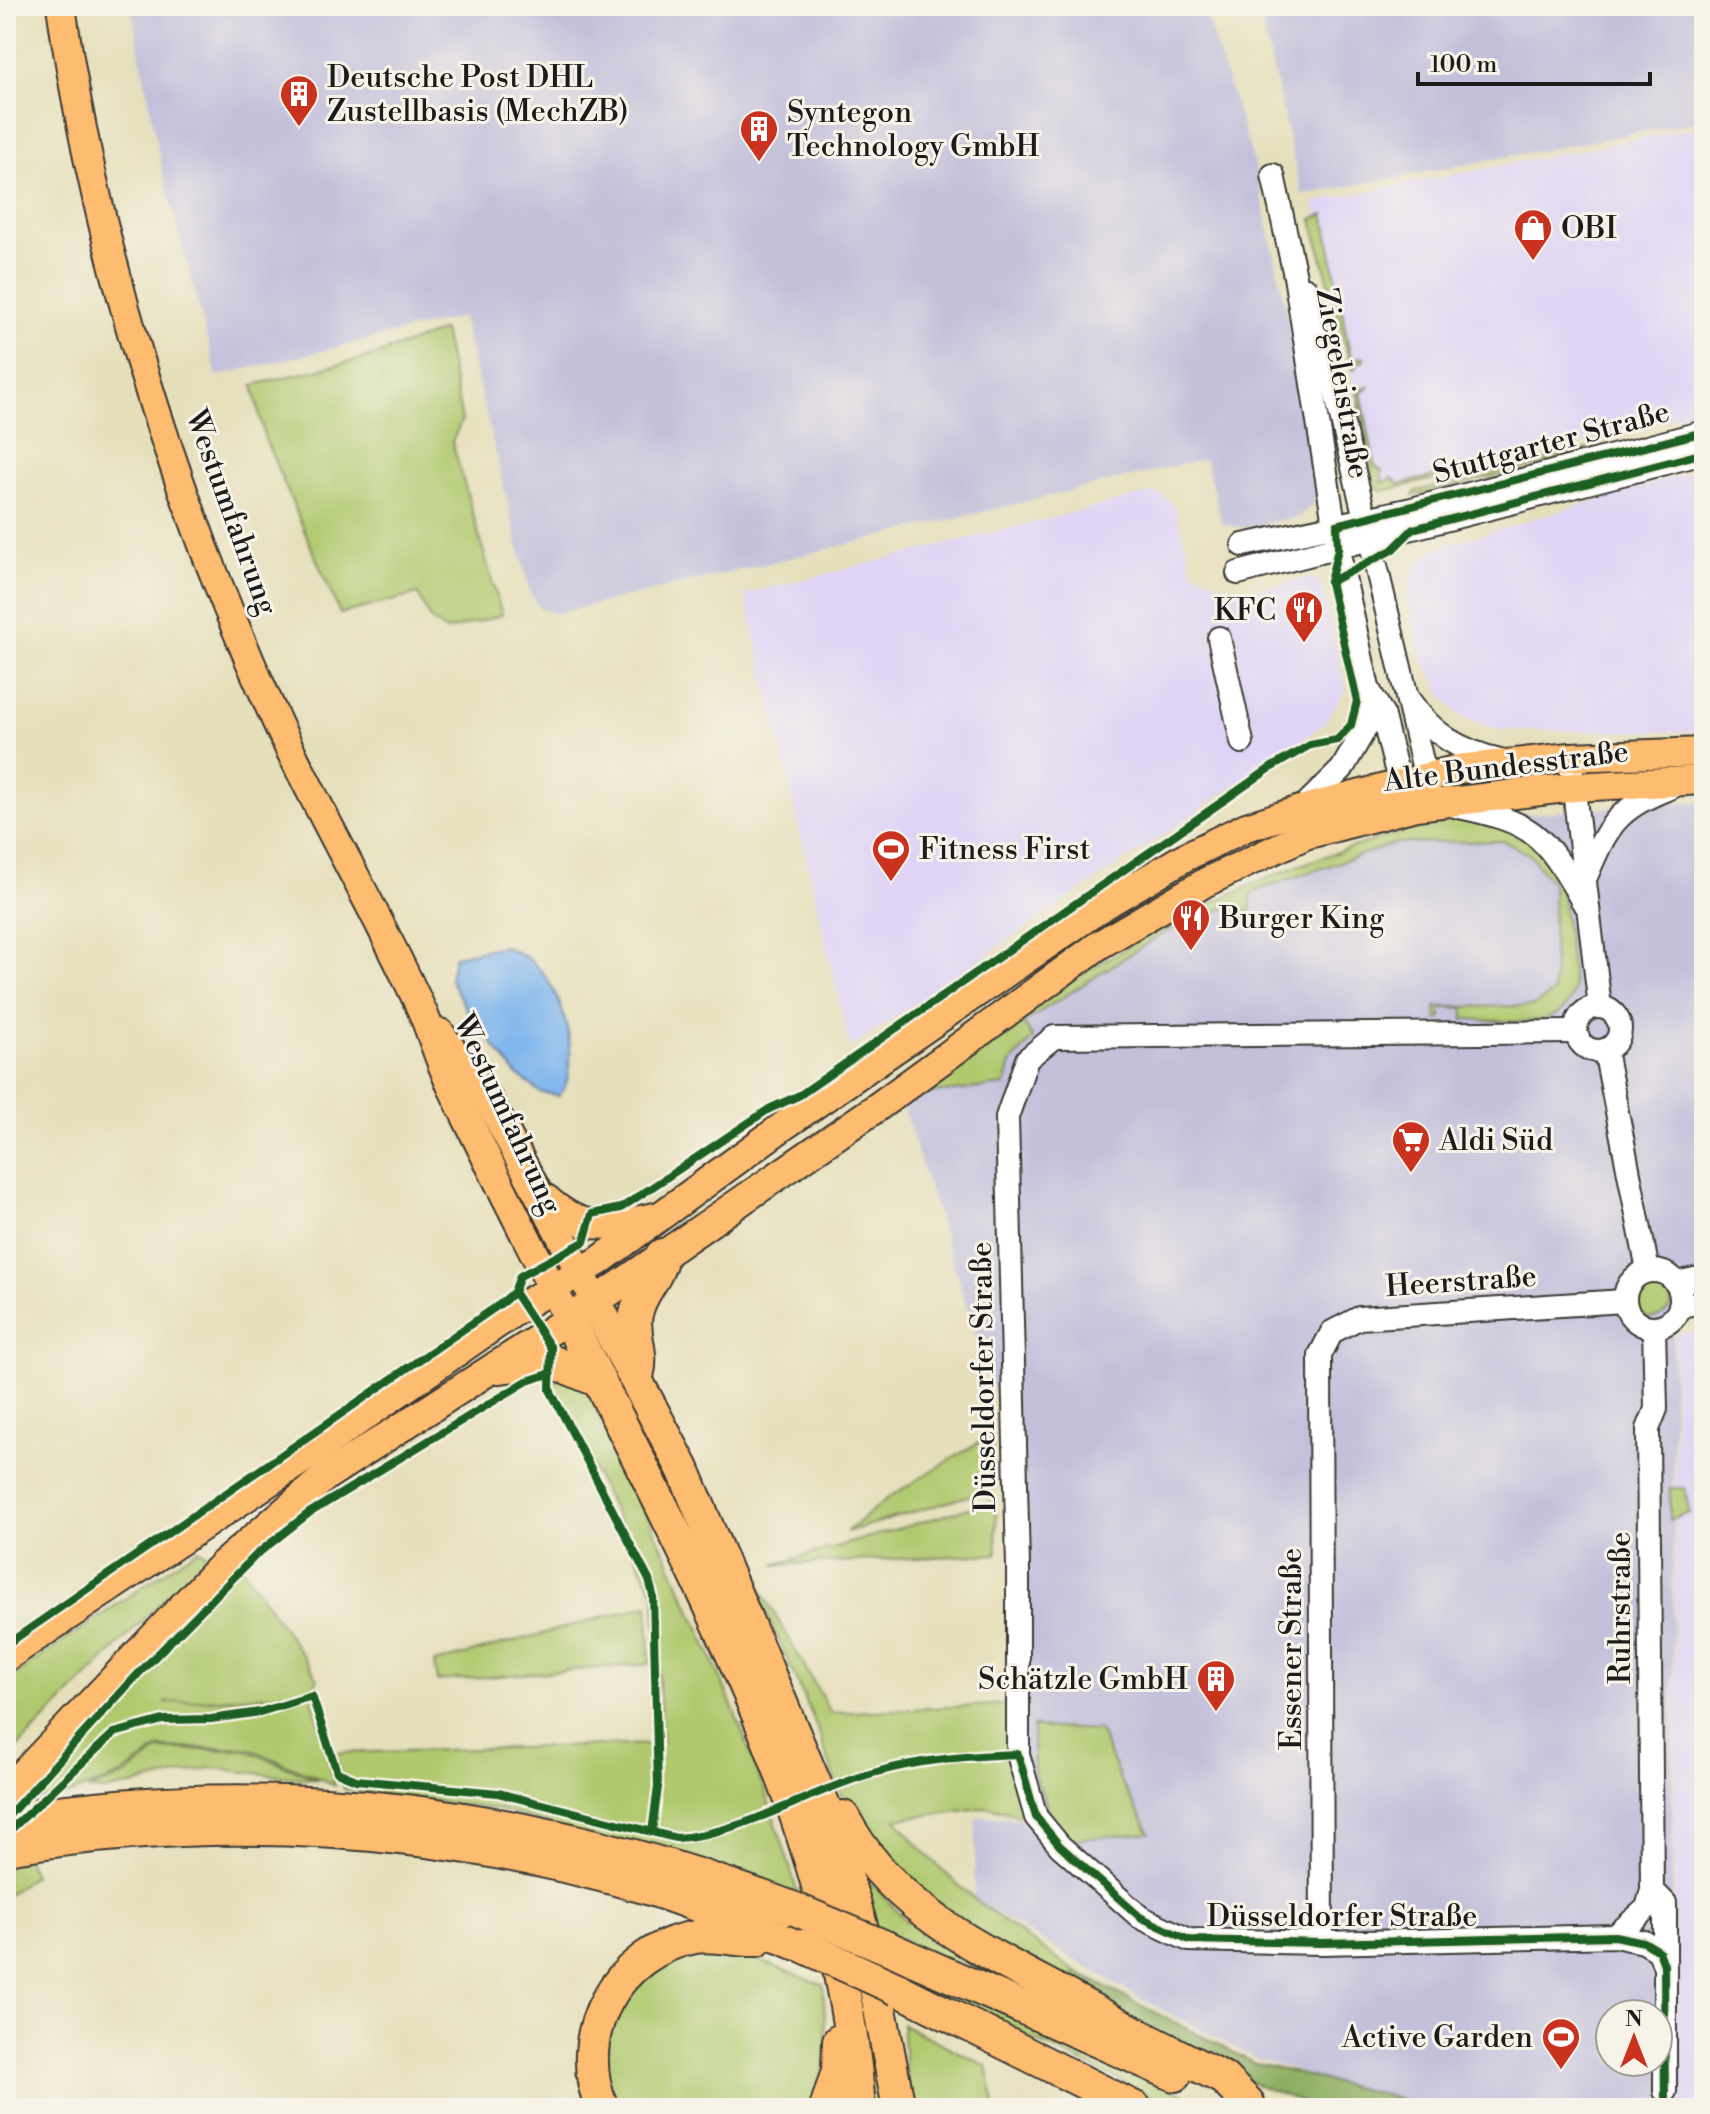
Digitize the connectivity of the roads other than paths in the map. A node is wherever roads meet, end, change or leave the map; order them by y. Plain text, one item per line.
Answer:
1 (62, 10) edge
2 (1273, 175) dead end
3 (1295, 276) junction
4 (1704, 432) edge
5 (1704, 453) edge
6 (1356, 490) junction
7 (1413, 519) junction
8 (1337, 525) junction
9 (1366, 530) junction
10 (1243, 545) dead end
11 (1338, 549) junction
12 (1376, 572) junction
13 (1238, 573) dead end
14 (1219, 638) dead end
15 (1368, 688) junction
16 (1403, 690) junction
17 (1242, 742) dead end
18 (1704, 752) edge
19 (1570, 757) junction
20 (1509, 762) junction
21 (1696, 780) edge
22 (1574, 787) junction
23 (1423, 796) junction
24 (1300, 810) junction
25 (1585, 881) junction
26 (1586, 907) junction
27 (1600, 1007) junction
28 (422, 1012) junction
29 (1575, 1032) junction
30 (1605, 1050) junction
31 (541, 1195) junction
32 (664, 1216) junction
33 (662, 1255) junction
34 (581, 1271) junction
35 (1648, 1271) junction
36 (1704, 1277) edge
37 (1676, 1283) junction
38 (553, 1288) junction
39 (1624, 1301) junction
40 (595, 1302) junction
41 (1704, 1302) edge
42 (1680, 1306) junction
43 (569, 1320) junction
44 (1654, 1327) junction
45 (1320, 1355) joint
46 (498, 1367) junction
47 (636, 1379) junction
48 (599, 1381) junction
49 (6, 1657) edge
50 (811, 1772) junction
51 (6, 1792) edge
52 (11, 1838) edge
53 (1652, 1890) junction
54 (794, 1932) junction
55 (1615, 1936) junction
56 (1322, 1943) junction
57 (1664, 1965) junction
58 (847, 2016) junction
59 (1665, 2091) dead end
60 (1256, 2105) edge
61 (602, 2108) edge
62 (826, 2108) edge
63 (859, 2108) edge
64 (899, 2108) edge
65 (1135, 2108) edge

1 - 28 main road, Westumfahrung
2 - 3 street, Ziegeleistraße
3 - 6 street, Ziegeleistraße
3 - 8 street, Ziegeleistraße
4 - 7 street, Stuttgarter Straße
5 - 7 street, Stuttgarter Straße
6 - 7 street, Stuttgarter Straße
6 - 9 street, Ziegeleistraße
7 - 9 street, Stuttgarter Straße
7 - 12 street
8 - 9 street, Stuttgarter Straße
8 - 10 street, Stuttgarter Straße
8 - 11 street, Ziegeleistraße
9 - 11 street, Stuttgarter Straße
9 - 12 street, Ziegeleistraße
11 - 13 street, Stuttgarter Straße
11 - 15 street, Ziegeleistraße
12 - 16 street, Ziegeleistraße
14 - 17 street
15 - 23 street, Ziegeleistraße
15 - 24 street, Ziegeleistraße
16 - 20 street, Ziegeleistraße
16 - 23 street, Ziegeleistraße
18 - 19 main road, Alte Bundesstraße
19 - 20 main road, Alte Bundesstraße
19 - 22 street
20 - 23 main road, Alte Bundesstraße
21 - 22 main road, Alte Bundesstraße
21 - 25 street
22 - 23 main road, Alte Bundesstraße
22 - 25 street
23 - 24 main road, Alte Bundesstraße
23 - 26 street
23 - 33 main road, Alte Bundesstraße
24 - 32 main road, Alte Bundesstraße
25 - 26 street
26 - 27 street
27 - 29 street
27 - 30 street
28 - 31 main road, Westumfahrung
28 - 38 main road, Westumfahrung
29 - 30 street
29 - 56 street, Düsseldorfer Straße
30 - 35 street
31 - 32 main road
31 - 34 main road, Westumfahrung
32 - 34 main road, Alte Bundesstraße
33 - 40 main road, Alte Bundesstraße
33 - 47 highway
34 - 38 main road, Alte Bundesstraße
34 - 40 main road, Westumfahrung
35 - 37 street
35 - 39 street
36 - 37 street
37 - 42 street
38 - 43 main road, Westumfahrung
38 - 49 main road, Alte Bundesstraße
39 - 44 street
39 - 45 street, Heerstraße
40 - 43 main road, Alte Bundesstraße
40 - 47 highway
41 - 42 street
42 - 44 street
43 - 46 main road, Alte Bundesstraße
43 - 48 highway
44 - 53 street, Ruhrstraße
45 - 56 street, Essener Straße
46 - 48 highway
46 - 51 main road, Alte Bundesstraße
47 - 50 highway
48 - 58 highway
50 - 60 highway
50 - 64 highway
52 - 54 highway
52 - 54 highway
53 - 55 street
53 - 57 street, Ruhrstraße
54 - 60 highway, bridge
54 - 61 highway
54 - 65 highway, bridge
55 - 56 street, Düsseldorfer Straße
55 - 57 street
57 - 59 street, Ruhrstraße
58 - 62 highway
58 - 63 highway

